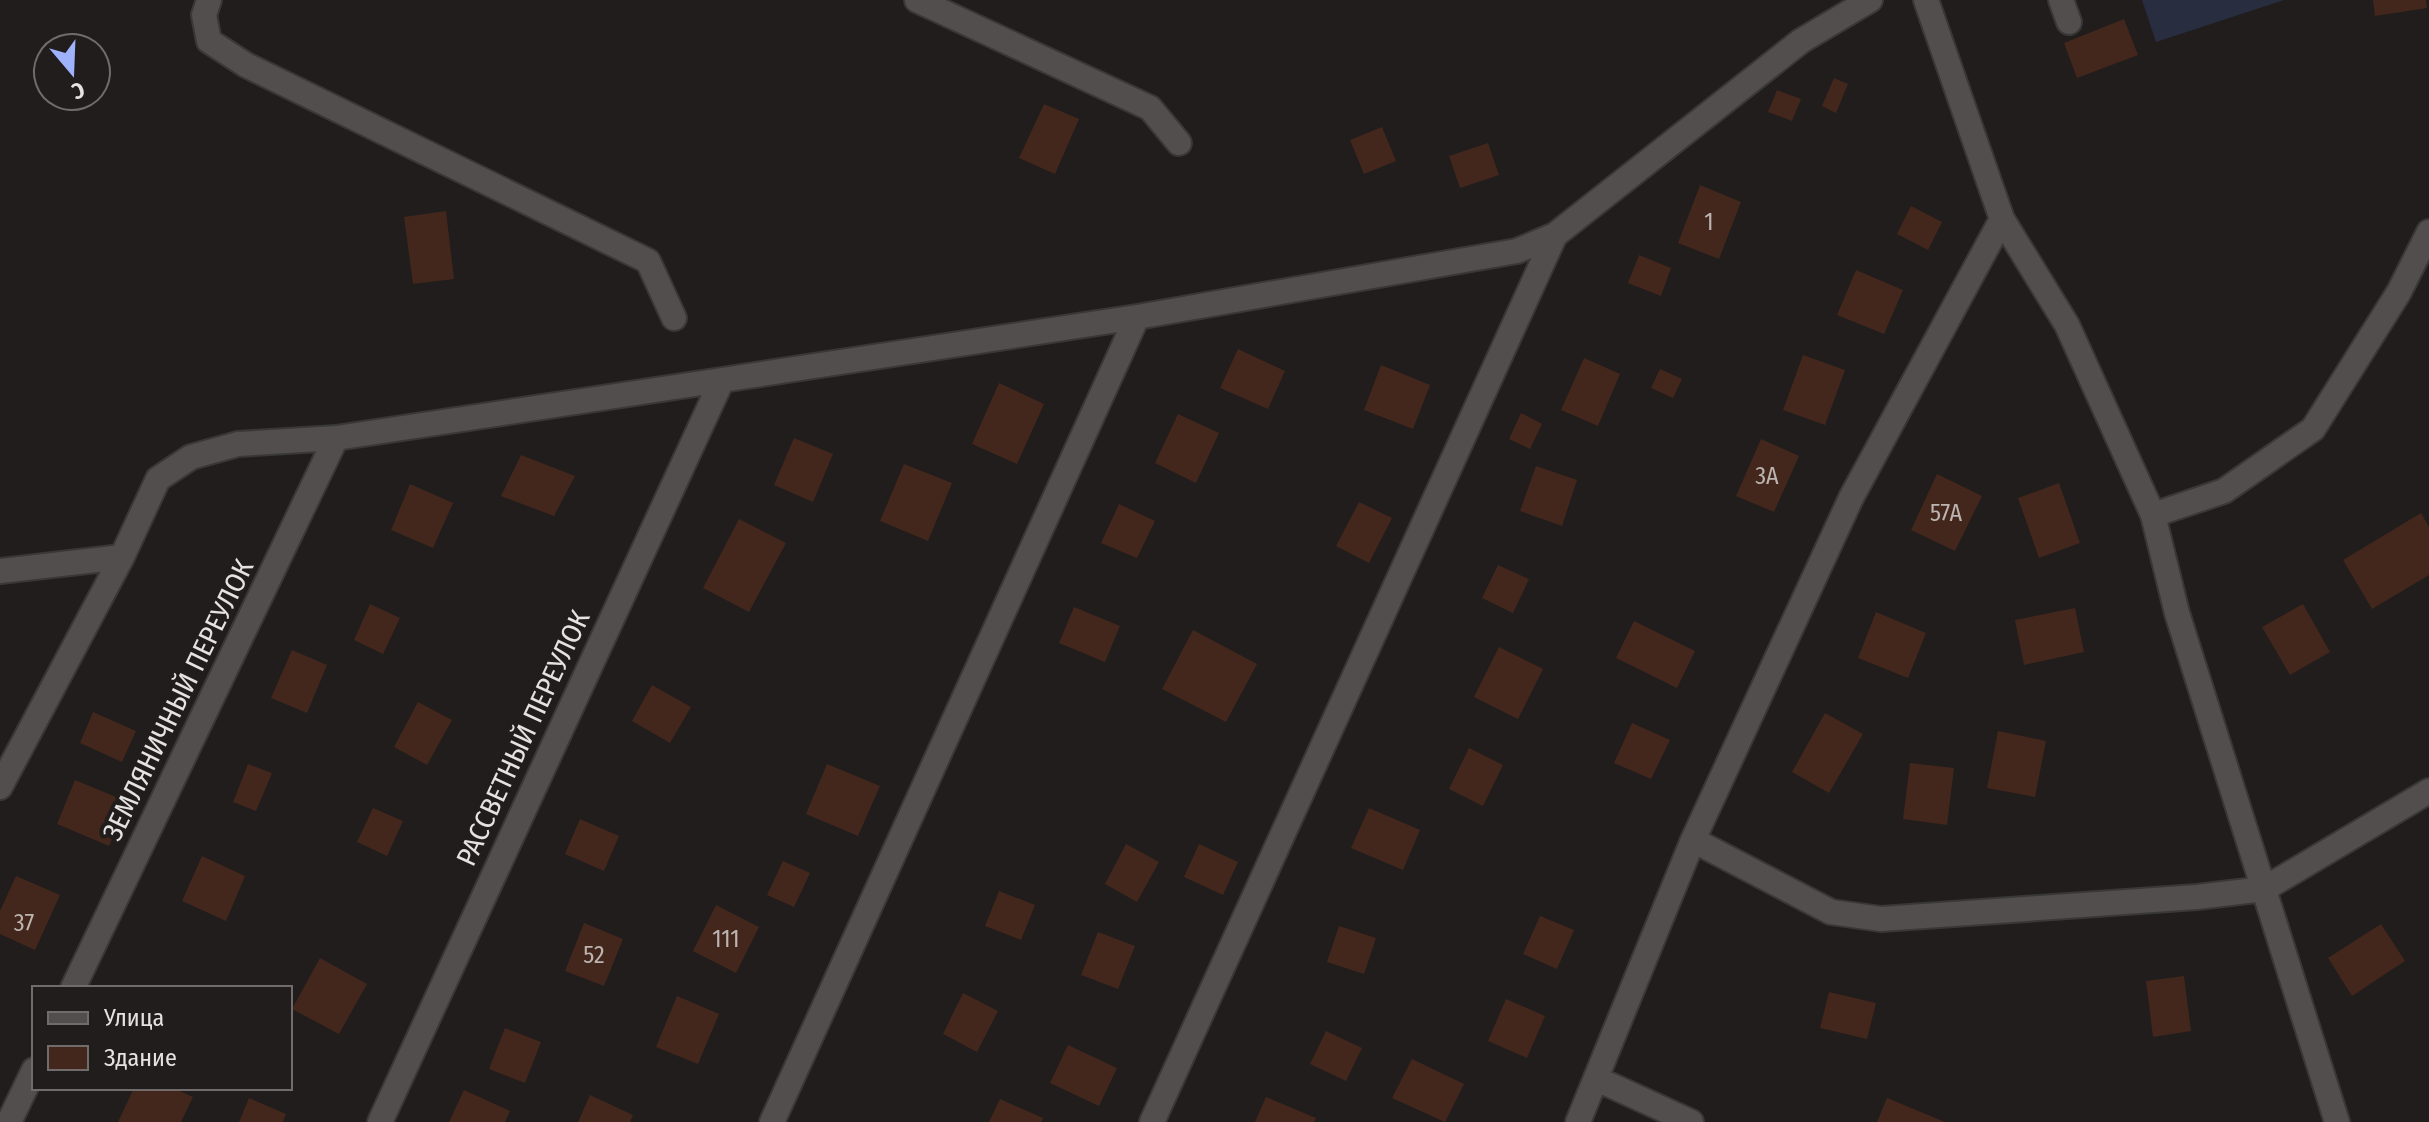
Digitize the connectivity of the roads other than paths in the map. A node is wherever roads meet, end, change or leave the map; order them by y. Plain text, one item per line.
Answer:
1 (209, 0) edge
2 (917, 0) edge
3 (1870, 0) edge
4 (1926, 0) edge
5 (1179, 143) dead end
6 (2002, 219) junction
7 (2429, 232) edge
8 (1555, 235) junction
9 (1137, 317) junction
10 (674, 318) dead end
11 (722, 380) junction
12 (336, 438) junction
13 (2153, 515) junction
14 (122, 557) junction
15 (0, 571) edge
16 (0, 787) edge
17 (2429, 791) edge
18 (1693, 840) junction
19 (2264, 889) junction
20 (74, 986) edge
21 (32, 1074) edge
22 (1597, 1079) junction
23 (9, 1122) edge
24 (380, 1122) edge
25 (772, 1122) edge
26 (1152, 1122) edge
27 (1578, 1122) edge
28 (1691, 1122) edge
29 (2337, 1122) edge

1 - 10 street
2 - 5 street
3 - 8 street
4 - 6 street
6 - 13 street
6 - 18 street
7 - 13 street
8 - 9 street
8 - 26 street
9 - 11 street
9 - 25 street
11 - 12 street
11 - 24 street, РАССВЕТНЫЙ ПЕРЕУЛОК
12 - 14 street
12 - 20 street, ЗЕМЛЯНИЧНЫЙ ПЕРЕУЛОК
13 - 19 street
14 - 15 street
14 - 16 street
17 - 19 street
18 - 19 street
18 - 22 street
19 - 29 street
21 - 23 street
22 - 27 street
22 - 28 street

